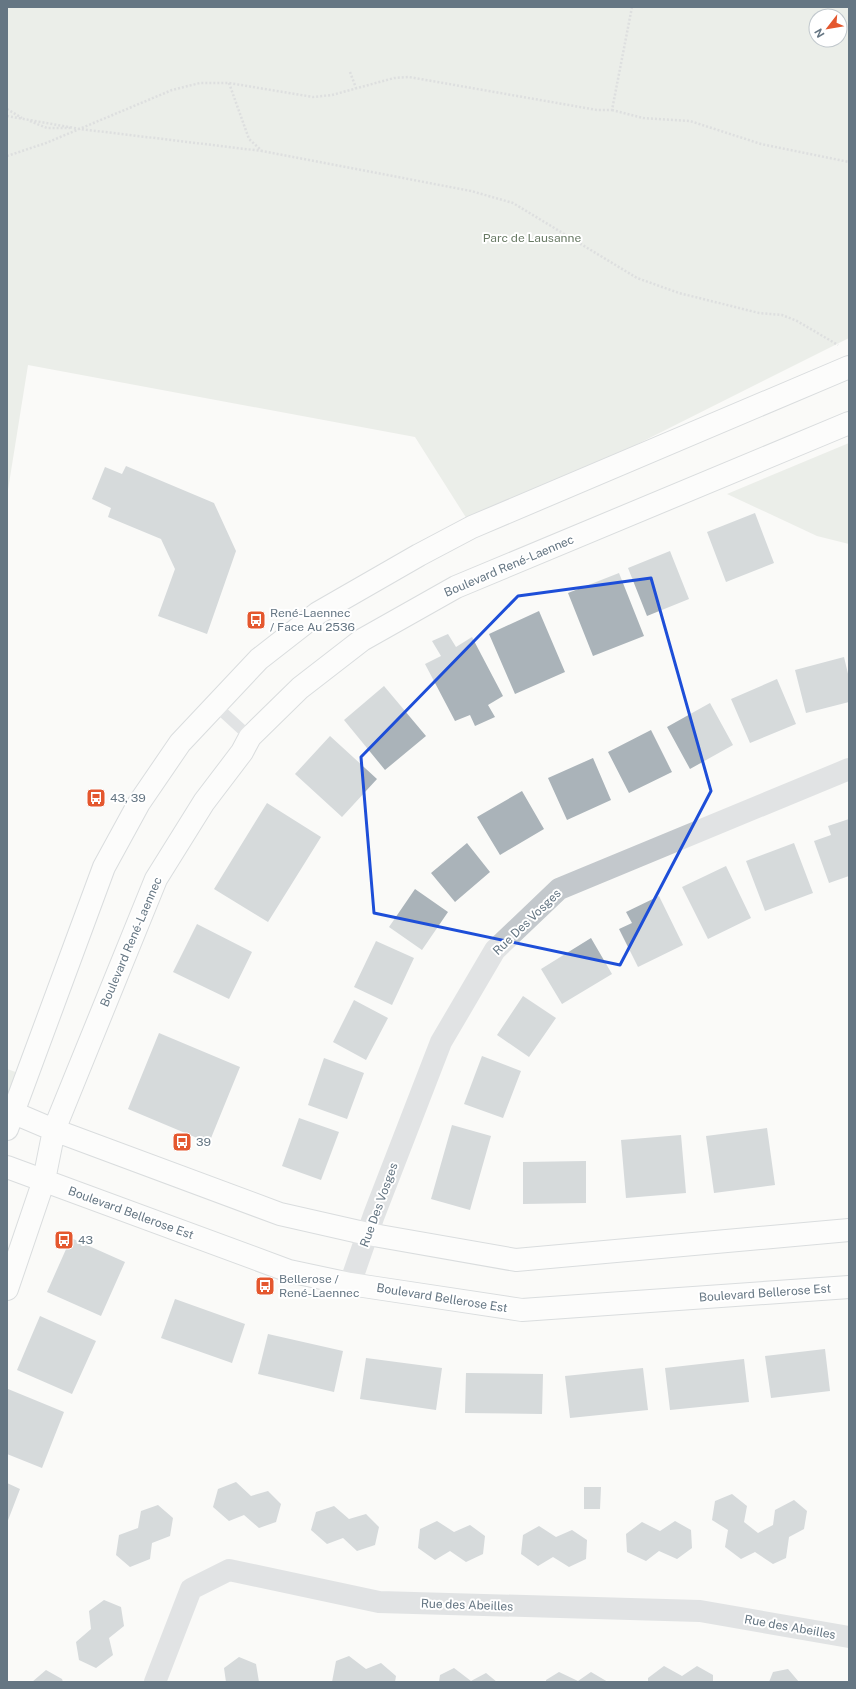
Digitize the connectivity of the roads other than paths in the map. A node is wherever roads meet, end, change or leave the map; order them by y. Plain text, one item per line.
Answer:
1 (846, 357) edge
2 (849, 423) edge
3 (215, 705) junction
4 (250, 737) junction
5 (849, 769) edge
6 (10, 1121) edge
7 (54, 1130) junction
8 (7, 1167) edge
9 (44, 1180) junction
10 (849, 1230) edge
11 (368, 1234) junction
12 (350, 1284) junction
13 (849, 1287) edge
14 (7, 1288) edge
15 (849, 1637) edge
16 (155, 1682) edge

1 - 3 street
2 - 4 street, Boulevard René-Laennec
3 - 4 lane
3 - 6 street
4 - 7 street, Boulevard René-Laennec
5 - 11 street, Rue Des Vosges
6 - 7 street
7 - 9 street, Boulevard René-Laennec
7 - 11 street
8 - 9 street, Boulevard Bellerose Est
9 - 12 street, Boulevard Bellerose Est
9 - 14 street, Boulevard René-Laennec
10 - 11 street
11 - 12 street, Rue Des Vosges
12 - 13 street, Boulevard Bellerose Est
15 - 16 street, Rue des Abeilles

